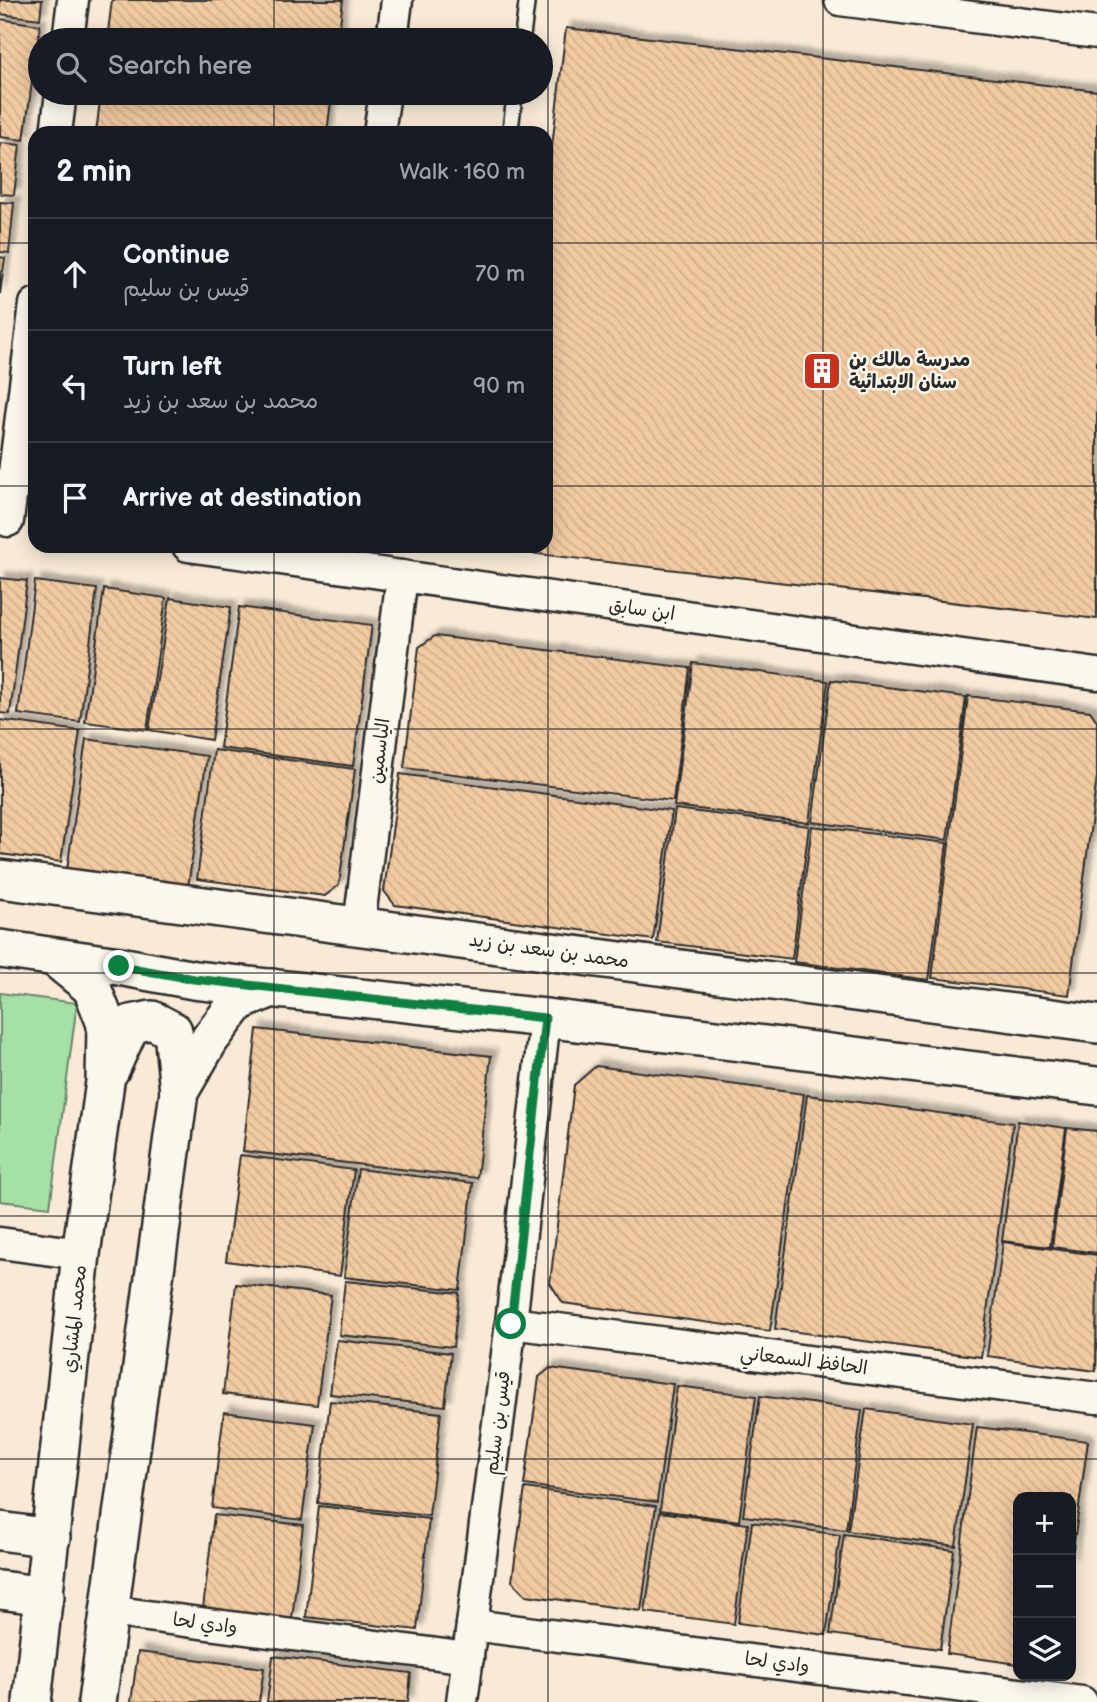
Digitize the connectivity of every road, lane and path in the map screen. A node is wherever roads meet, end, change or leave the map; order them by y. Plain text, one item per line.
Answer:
1 (73, 0) edge
2 (397, 0) edge
3 (527, 0) edge
4 (840, 0) edge
5 (70, 28) edge
6 (394, 28) edge
7 (524, 28) edge
8 (1097, 33) edge
9 (60, 105) edge
10 (383, 105) edge
11 (514, 105) edge
12 (57, 126) edge
13 (380, 126) edge
14 (511, 126) edge
15 (28, 376) edge
16 (14, 521) edge
17 (292, 553) edge
18 (322, 555) edge
19 (402, 576) junction
20 (1097, 674) edge
21 (0, 879) edge
22 (359, 926) junction
23 (0, 949) edge
24 (53, 956) junction
25 (272, 988) junction
26 (545, 1018) junction
27 (1097, 1024) edge
28 (106, 1082) junction
29 (1097, 1086) edge
30 (179, 1092) junction
31 (0, 1243) edge
32 (82, 1254) junction
33 (511, 1324) junction
34 (1097, 1398) edge
35 (0, 1531) edge
36 (51, 1538) junction
37 (0, 1590) edge
38 (45, 1596) junction
39 (109, 1611) junction
40 (472, 1625) junction
41 (468, 1658) junction
42 (32, 1702) edge
43 (97, 1702) edge
44 (462, 1702) edge
45 (1082, 1702) edge

1 - 5 street
2 - 6 street
3 - 7 lane
4 - 8 street
9 - 12 street
10 - 13 street
11 - 14 lane
15 - 16 street
17 - 18 street, ابن سابق
18 - 19 street, ابن سابق
19 - 20 street, ابن سابق
19 - 22 street, الياسمين
21 - 22 street, محمد بن سعد بن زيد
22 - 27 street, محمد بن سعد بن زيد
23 - 24 street
24 - 25 street
24 - 28 street, محمد المشاري
25 - 26 street
25 - 30 street
26 - 29 street
26 - 33 street, قيس بن سليم
28 - 30 street
28 - 32 street, محمد المشاري
30 - 39 street
31 - 32 street
32 - 36 street, محمد المشاري
33 - 34 street, الحافظ السمعاني
33 - 40 street, قيس بن سليم
35 - 36 street
36 - 38 street, محمد المشاري
37 - 38 street
38 - 42 street, محمد المشاري
39 - 41 street, وادي لحا
39 - 43 street
40 - 41 street, قيس بن سليم
40 - 45 street, وادي لحا
41 - 44 street, قيس بن سليم

